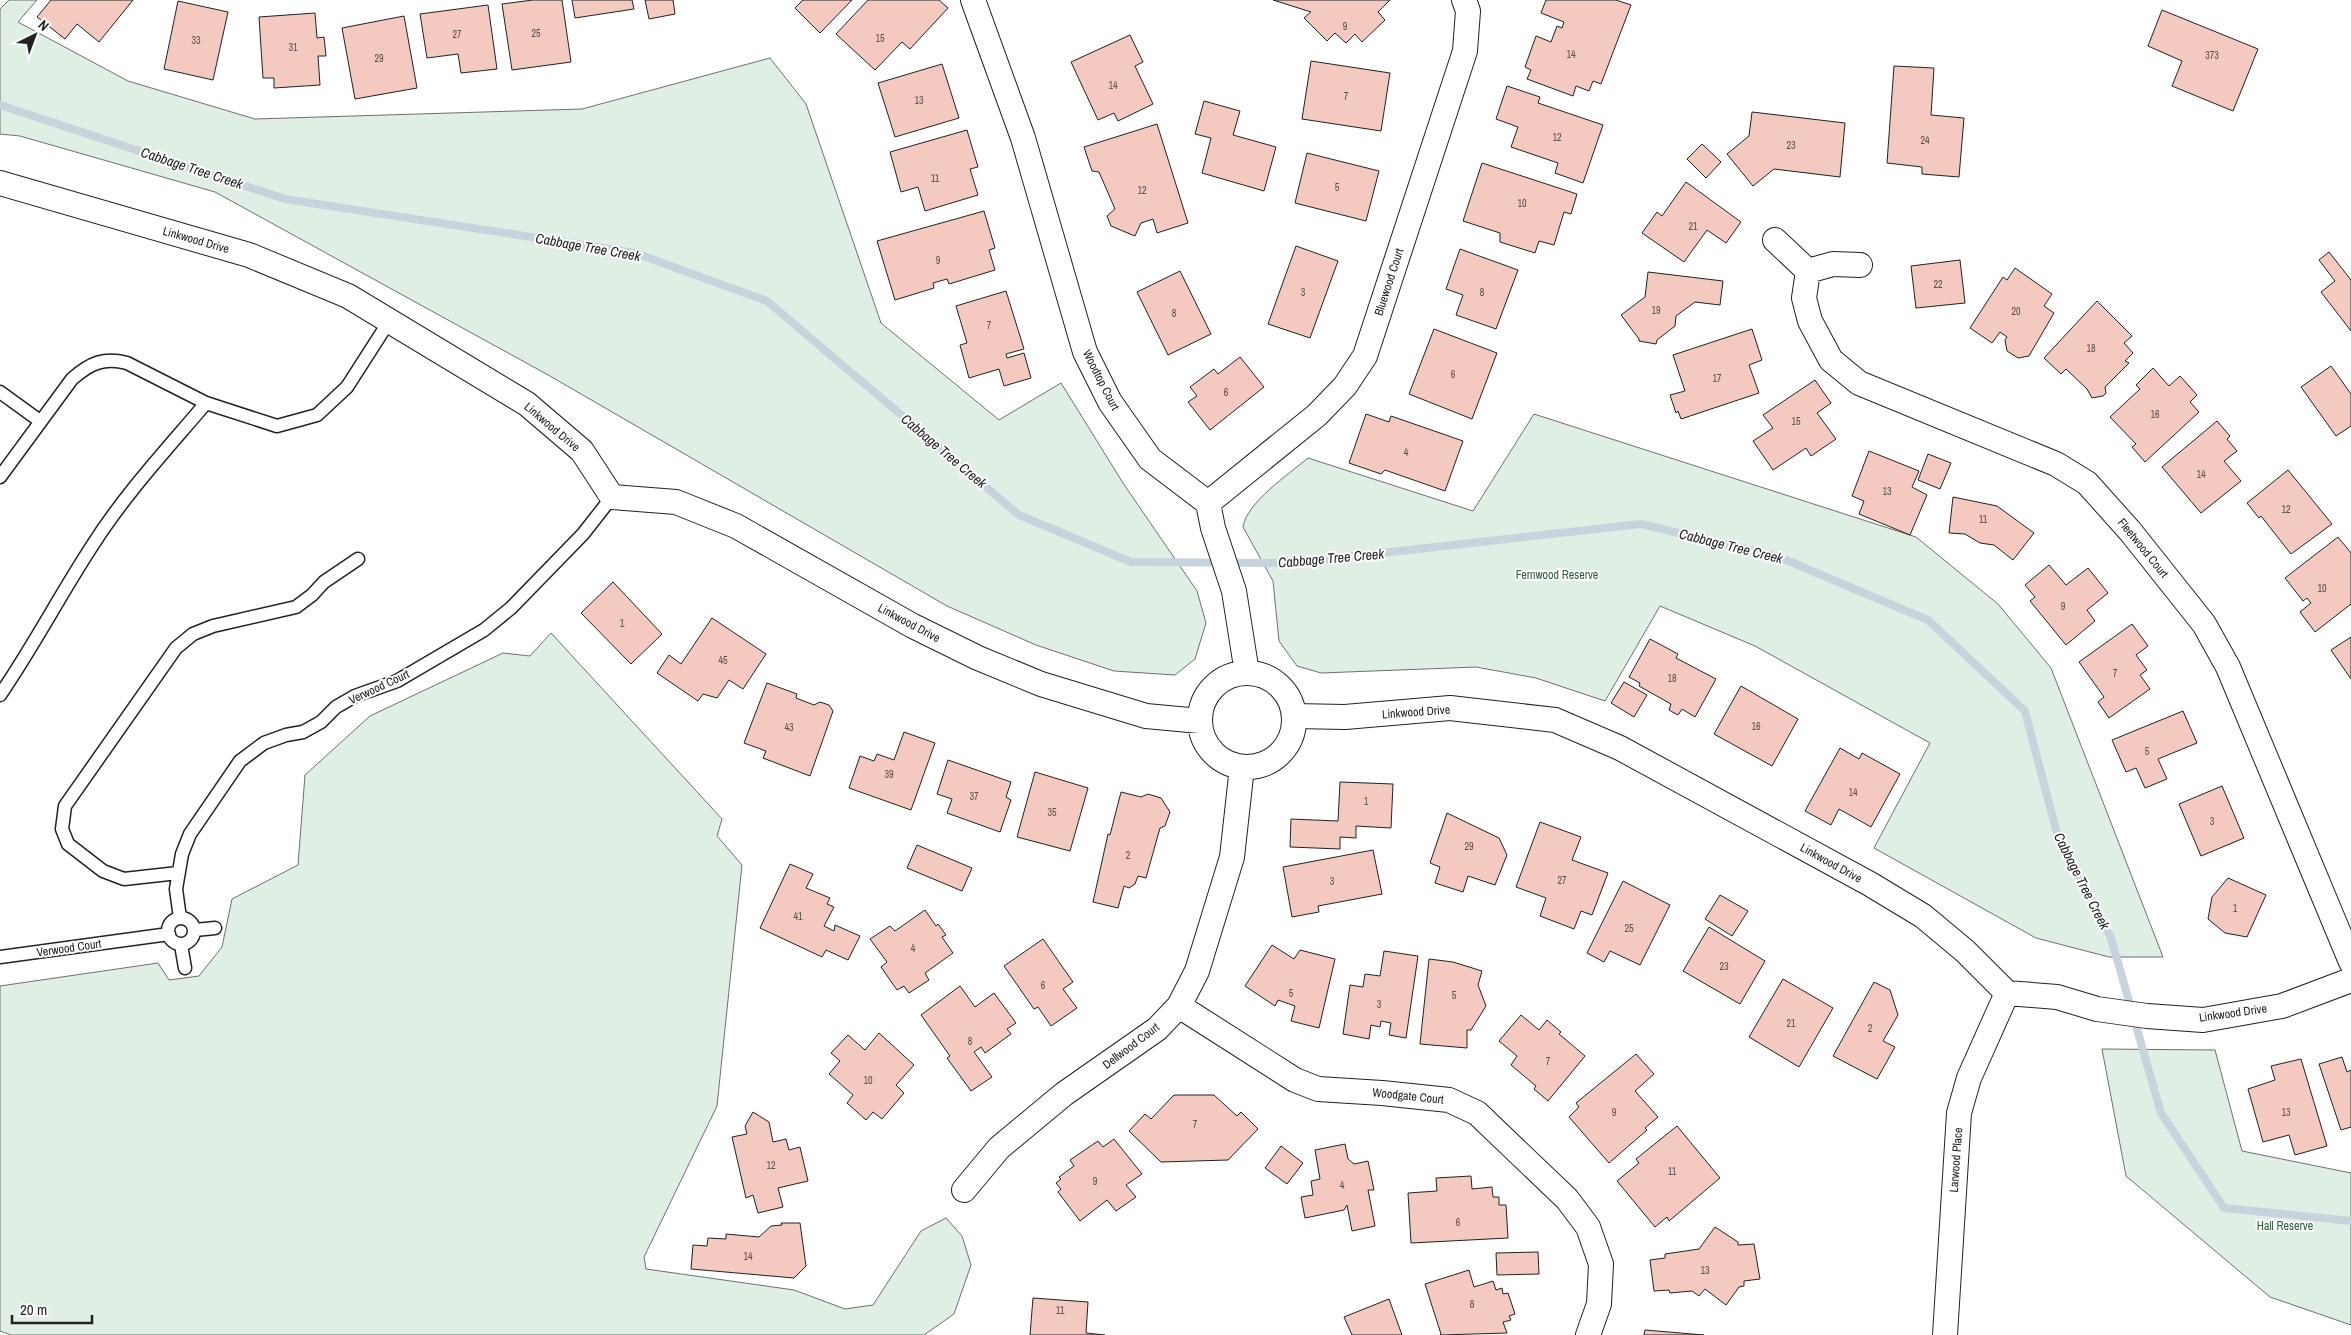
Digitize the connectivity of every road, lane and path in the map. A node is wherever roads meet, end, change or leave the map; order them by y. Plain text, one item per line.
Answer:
1 (973, 0) edge
2 (1464, 0) edge
3 (0, 183) edge
4 (1775, 240) dead end
5 (1860, 265) dead end
6 (1808, 271) junction
7 (390, 320) junction
8 (0, 392) edge
9 (206, 403) junction
10 (40, 421) junction
11 (0, 476) edge
12 (612, 497) junction
13 (1208, 503) junction
14 (358, 559) dead end
15 (1247, 674) junction
16 (0, 695) edge
17 (1294, 716) junction
18 (1200, 721) junction
19 (1242, 767) junction
20 (178, 873) junction
21 (180, 918) junction
22 (215, 928) dead end
23 (194, 930) junction
24 (168, 934) junction
25 (181, 944) junction
26 (0, 957) edge
27 (2351, 962) edge
28 (185, 968) dead end
29 (2351, 980) edge
30 (2007, 993) junction
31 (1178, 1006) junction
32 (964, 1190) dead end
33 (1588, 1335) edge
34 (1945, 1335) edge

1 - 13 street, Woodtop Court
2 - 13 street, Bluewood Court
3 - 7 street, Linkwood Drive
4 - 6 street
5 - 6 street
6 - 27 street, Fleetwood Court
7 - 9 lane
7 - 12 street, Linkwood Drive
8 - 10 lane
9 - 10 lane
9 - 16 lane
10 - 11 lane
12 - 18 street, Linkwood Drive
12 - 20 lane, Verwood Court
13 - 15 street
14 - 20 lane
15 - 17 street
15 - 18 street
17 - 19 street
17 - 30 street, Linkwood Drive
18 - 19 street
19 - 31 street, Dellwood Court
20 - 21 lane, Verwood Court
21 - 23 lane
21 - 24 lane
22 - 23 lane
23 - 25 lane
24 - 25 lane
24 - 26 lane, Verwood Court
25 - 28 lane
29 - 30 street, Linkwood Drive
30 - 34 street, Larwood Place
31 - 32 street, Dellwood Court
31 - 33 street, Woodgate Court

